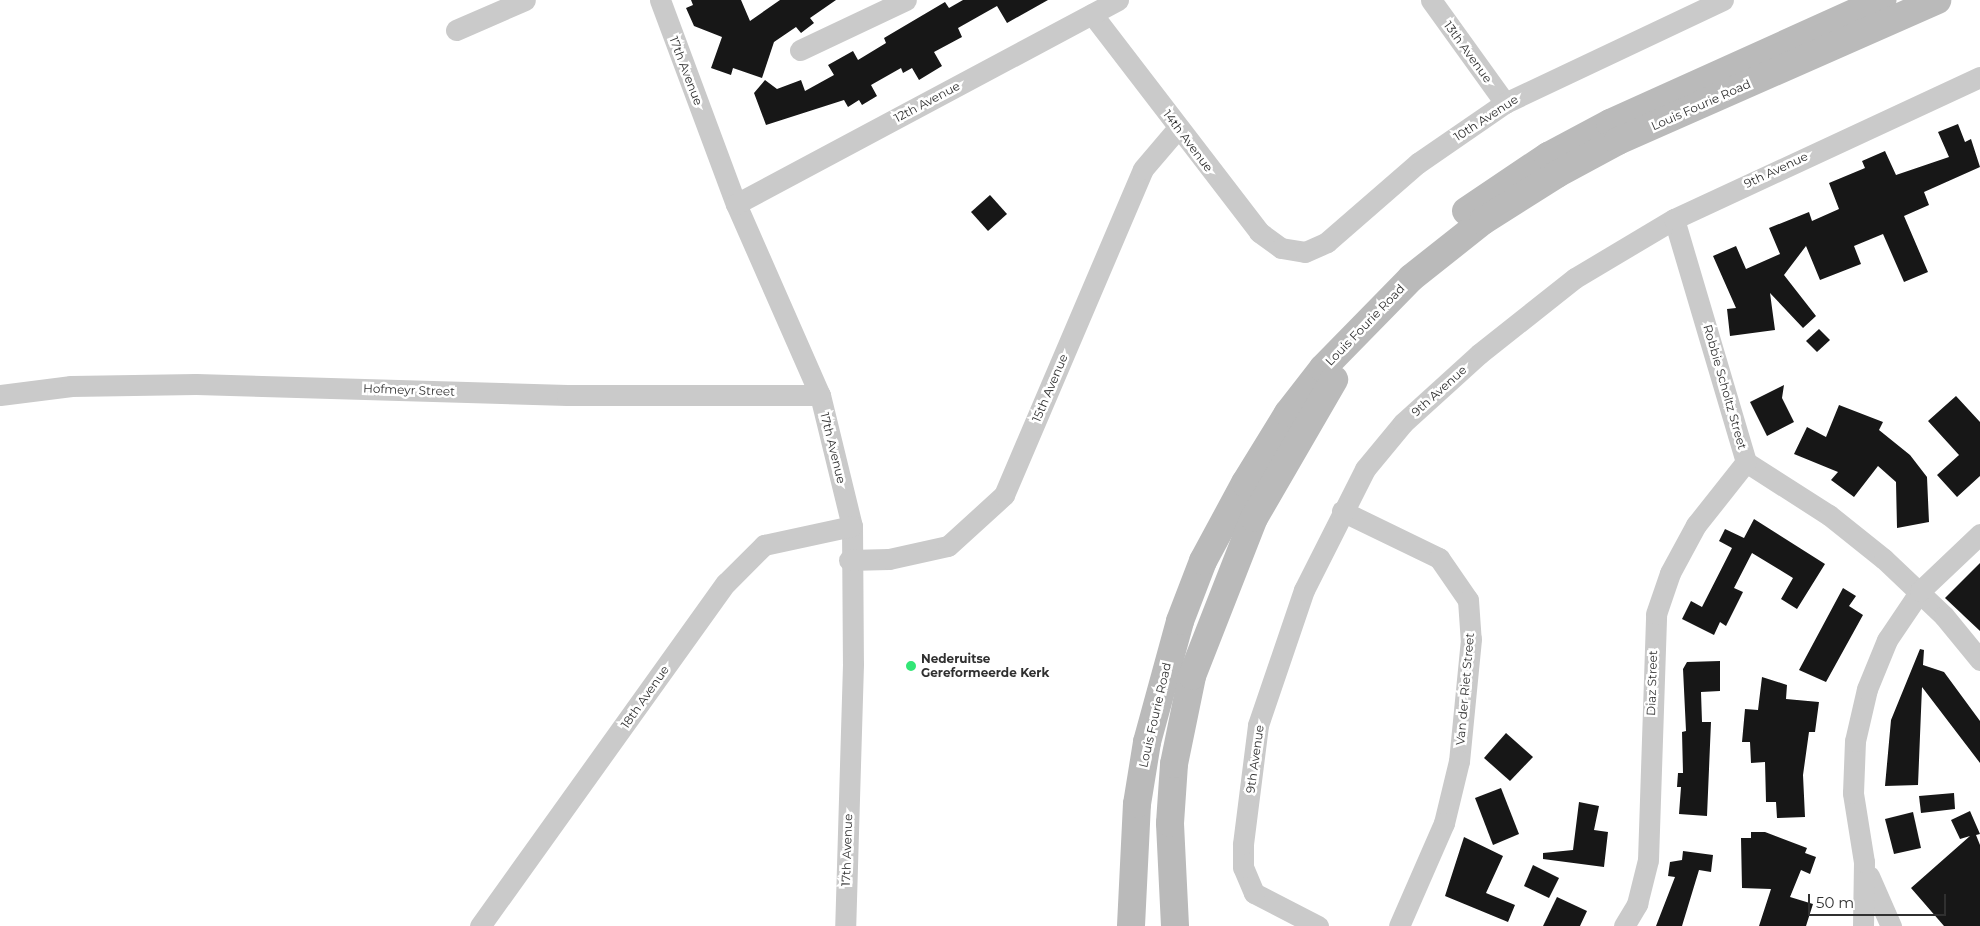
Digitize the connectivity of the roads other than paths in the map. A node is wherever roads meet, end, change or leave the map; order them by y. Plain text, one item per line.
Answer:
1 (526, 0) edge
2 (660, 0) edge
3 (906, 0) edge
4 (1118, 0) edge
5 (1431, 0) edge
6 (1723, 0) edge
7 (1883, 0) edge
8 (1936, 0) edge
9 (1092, 14) junction
10 (456, 30) dead end
11 (800, 50) dead end
12 (1980, 76) edge
13 (1505, 103) junction
14 (1178, 128) junction
15 (736, 204) junction
16 (1674, 219) junction
17 (1483, 221) junction
18 (1297, 252) joint
19 (0, 395) edge
20 (820, 395) junction
21 (1746, 462) junction
22 (1342, 511) junction
23 (852, 526) junction
24 (1980, 534) edge
25 (849, 560) junction
26 (1920, 591) junction
27 (1980, 660) edge
28 (1127, 804) junction
29 (1864, 862) junction
30 (480, 926) edge
31 (845, 926) edge
32 (1116, 926) edge
33 (1130, 926) edge
34 (1175, 926) edge
35 (1318, 926) edge
36 (1399, 926) edge
37 (1624, 926) edge
38 (1864, 926) edge
39 (1891, 926) edge

1 - 10 street
2 - 15 street, 17th Avenue
3 - 11 street
4 - 9 street, 12th Avenue
5 - 13 street, 13th Avenue
6 - 13 street, 10th Avenue
7 - 28 main road, Louis Fourie Road
8 - 17 main road, Louis Fourie Road
9 - 14 street, 14th Avenue
9 - 15 street, 12th Avenue
12 - 16 street, 9th Avenue
13 - 18 street, 10th Avenue
14 - 18 street, 14th Avenue
14 - 25 street, 15th Avenue
15 - 20 street, 17th Avenue
16 - 21 street, Robbie Scholtz Street
16 - 22 street, 9th Avenue
17 - 33 main road, Louis Fourie Road
17 - 34 main road
19 - 20 street, Hofmeyr Street
20 - 23 street, 17th Avenue
21 - 26 street, Robbie Scholtz Street
21 - 37 street, Diaz Street
22 - 35 street, 9th Avenue
22 - 36 street, Van der Riet Street
23 - 25 street, 17th Avenue
23 - 30 street, 18th Avenue
24 - 26 street
25 - 31 street, 17th Avenue
26 - 27 street, Robbie Scholtz Street
26 - 29 street
28 - 32 main road
28 - 33 main road, Louis Fourie Road
29 - 38 street
29 - 39 street

